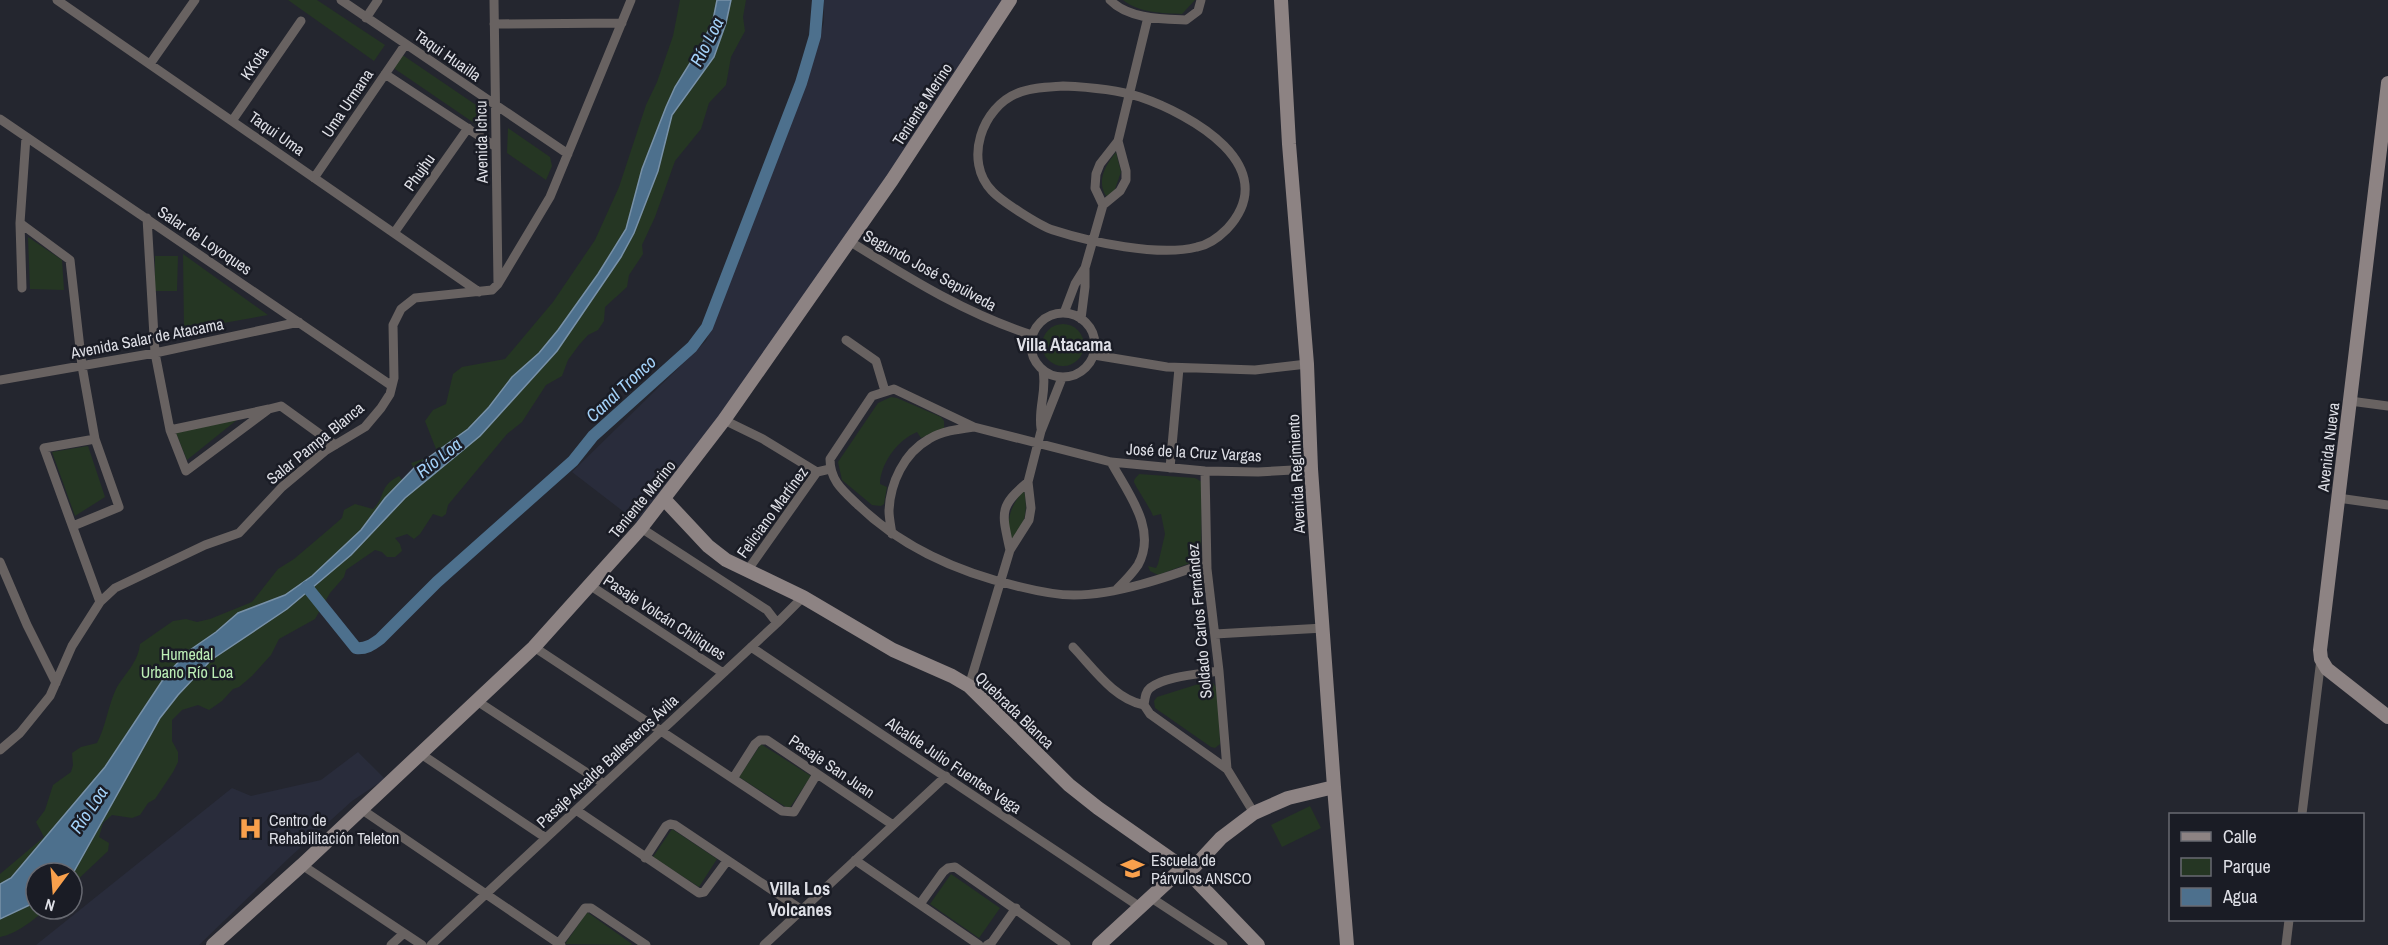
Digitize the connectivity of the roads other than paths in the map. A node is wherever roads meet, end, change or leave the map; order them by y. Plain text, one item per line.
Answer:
1 (57, 0) edge
2 (195, 0) edge
3 (341, 0) edge
4 (378, 0) edge
5 (494, 0) edge
6 (631, 0) edge
7 (1010, 0) edge
8 (1110, 0) edge
9 (1201, 0) edge
10 (1281, 0) edge
11 (71, 4) edge
12 (1148, 17) junction
13 (366, 18) junction
14 (301, 21) dead end
15 (622, 23) junction
16 (494, 24) junction
17 (405, 45) junction
18 (150, 64) junction
19 (385, 74) junction
20 (2388, 83) edge
21 (1130, 95) junction
22 (495, 107) junction
23 (0, 119) edge
24 (232, 121) junction
25 (468, 128) junction
26 (26, 136) junction
27 (1118, 141) junction
28 (496, 147) junction
29 (2384, 153) edge
30 (568, 154) junction
31 (314, 177) junction
32 (1103, 205) junction
33 (147, 218) junction
34 (20, 223) junction
35 (394, 233) junction
36 (1093, 240) junction
37 (849, 241) junction
38 (1085, 268) junction
39 (498, 284) junction
40 (22, 288) dead end
41 (479, 292) junction
42 (1064, 313) junction
43 (1081, 319) junction
44 (299, 322) junction
45 (1032, 335) junction
46 (846, 340) dead end
47 (155, 353) junction
48 (1094, 355) junction
49 (1307, 364) junction
50 (82, 366) junction
51 (1179, 368) junction
52 (1043, 371) junction
53 (1062, 378) junction
54 (0, 381) edge
55 (392, 386) junction
56 (885, 391) junction
57 (2350, 401) junction
58 (2388, 406) edge
59 (269, 409) junction
60 (724, 420) junction
61 (974, 427) junction
62 (170, 430) junction
63 (1041, 431) junction
64 (95, 439) junction
65 (1039, 444) junction
66 (335, 445) junction
67 (1111, 462) junction
68 (1170, 468) junction
69 (830, 469) junction
70 (1311, 469) junction
71 (817, 471) junction
72 (1205, 471) junction
73 (1028, 482) junction
74 (2338, 498) junction
75 (664, 499) junction
76 (2388, 505) edge
77 (73, 526) junction
78 (641, 528) junction
79 (892, 534) junction
80 (1010, 550) junction
81 (0, 562) edge
82 (1206, 563) junction
83 (747, 571) junction
84 (1001, 582) junction
85 (591, 586) junction
86 (1116, 590) junction
87 (803, 597) junction
88 (100, 602) junction
89 (777, 623) junction
90 (1324, 628) junction
91 (1215, 634) junction
92 (534, 647) junction
93 (751, 647) junction
94 (1073, 647) dead end
95 (2321, 659) junction
96 (1220, 671) junction
97 (723, 673) junction
98 (56, 683) junction
99 (969, 686) junction
100 (477, 701) junction
101 (1144, 705) junction
102 (2388, 717) edge
103 (661, 731) junction
104 (0, 748) edge
105 (421, 754) junction
106 (1227, 769) junction
107 (817, 774) junction
108 (946, 776) junction
109 (734, 777) junction
110 (604, 784) junction
111 (1334, 787) junction
112 (361, 809) junction
113 (576, 810) junction
114 (1254, 813) junction
115 (2302, 813) edge
116 (893, 825) junction
117 (546, 838) junction
118 (645, 858) junction
119 (855, 860) junction
120 (727, 861) junction
121 (302, 865) junction
122 (1185, 869) junction
123 (486, 893) junction
124 (1150, 897) junction
125 (920, 904) junction
126 (1140, 907) junction
127 (1016, 908) junction
128 (802, 910) junction
129 (2289, 921) edge
130 (404, 933) junction
131 (560, 944) edge
132 (642, 944) edge
133 (769, 944) edge
134 (213, 945) edge
135 (391, 945) edge
136 (422, 945) edge
137 (431, 945) edge
138 (979, 945) edge
139 (987, 945) edge
140 (1066, 945) edge
141 (1099, 945) edge
142 (1223, 945) edge
143 (1258, 945) edge
144 (1347, 945) edge
145 (2286, 945) edge

1 - 11 street, Taqui Uma
2 - 18 street
3 - 13 street, Taqui Huailla
4 - 13 street
5 - 16 street, Avenida Ichcu
6 - 15 street
7 - 37 street, Teniente Merino
8 - 12 street
9 - 12 street
10 - 49 street, Avenida Regimiento
11 - 18 street, Taqui Uma
12 - 21 street
13 - 17 street, Taqui Huailla
14 - 24 street, KKota
15 - 16 street
15 - 30 street
16 - 22 street, Avenida Ichcu
17 - 19 street, Uma Urmana
17 - 22 street, Taqui Huailla
18 - 24 street, Taqui Uma
19 - 25 street
19 - 31 street, Uma Urmana
20 - 29 street, Avenida Nueva
21 - 27 street
21 - 36 street
21 - 36 street
22 - 28 street, Avenida Ichcu
22 - 30 street, Taqui Huailla
23 - 26 street, Salar de Loyoques
24 - 31 street, Taqui Uma
25 - 28 street
25 - 35 street, Phujhu
26 - 33 street, Salar de Loyoques
26 - 34 street
27 - 32 street
27 - 32 street
28 - 39 street, Avenida Ichcu
29 - 57 street, Avenida Nueva
30 - 39 street
31 - 35 street, Taqui Uma
32 - 36 street
33 - 44 street, Salar de Loyoques
33 - 47 street
34 - 40 street
34 - 50 street
35 - 41 street, Taqui Uma
36 - 38 street
37 - 45 street, Segundo José Sepúlveda
37 - 60 street, Teniente Merino
38 - 42 street
38 - 43 street
39 - 41 street, Salar Pampa Blanca
41 - 55 street, Salar Pampa Blanca
42 - 43 street
42 - 45 street
43 - 48 street
44 - 47 street, Avenida Salar de Atacama
44 - 55 street, Salar de Loyoques
45 - 52 street
46 - 56 street
47 - 50 street, Avenida Salar de Atacama
47 - 62 street
48 - 51 street
48 - 53 street
49 - 51 street
49 - 70 street, Avenida Regimiento
50 - 54 street, Avenida Salar de Atacama
50 - 64 street
51 - 68 street
52 - 53 street
52 - 63 street
53 - 63 street
55 - 66 street, Salar Pampa Blanca
56 - 61 street, José de la Cruz Vargas
56 - 69 street, Feliciano Martínez
57 - 58 street
57 - 74 street, Avenida Nueva
59 - 62 street
59 - 62 street
59 - 66 street
60 - 71 street
60 - 75 street, Teniente Merino
61 - 65 street, José de la Cruz Vargas
61 - 79 street, José de la Cruz Vargas
63 - 65 street
64 - 77 street
64 - 77 street
65 - 67 street, José de la Cruz Vargas
65 - 73 street
66 - 88 street, Salar Pampa Blanca
67 - 68 street, José de la Cruz Vargas
67 - 86 street, José de la Cruz Vargas
68 - 72 street, José de la Cruz Vargas
69 - 71 street, Feliciano Martínez
69 - 79 street
70 - 72 street, José de la Cruz Vargas
70 - 90 street, Avenida Regimiento
71 - 83 street, Feliciano Martínez
72 - 82 street, Soldado Carlos Fernández
73 - 80 street
73 - 80 street
74 - 76 street
74 - 95 street, Avenida Nueva
75 - 78 street, Teniente Merino
75 - 83 street, Quebrada Blanca
77 - 88 street
78 - 85 street, Teniente Merino
78 - 89 street
79 - 84 street
80 - 84 street
81 - 98 street
82 - 86 street
82 - 91 street, Soldado Carlos Fernández
83 - 87 street, Quebrada Blanca
84 - 86 street
84 - 99 street
85 - 92 street, Teniente Merino
85 - 97 street, Pasaje Volcán Chiliques
87 - 89 street, Pasaje Alcalde Ballesteros Ávila
87 - 99 street, Quebrada Blanca
88 - 98 street, Salar Pampa Blanca
89 - 93 street, Pasaje Alcalde Ballesteros Ávila
90 - 91 street
90 - 111 street, Avenida Regimiento
91 - 96 street, Soldado Carlos Fernández
92 - 100 street, Teniente Merino
92 - 103 street
93 - 97 street, Pasaje Alcalde Ballesteros Ávila
93 - 108 street, Alcalde Julio Fuentes Vega
94 - 101 street
95 - 102 street
95 - 115 street, Avenida Nueva
96 - 101 street
96 - 106 street, Soldado Carlos Fernández
97 - 103 street, Pasaje Alcalde Ballesteros Ávila
98 - 104 street, Salar Pampa Blanca
99 - 122 street, Quebrada Blanca
100 - 105 street, Teniente Merino
100 - 110 street
101 - 106 street
103 - 109 street
103 - 110 street, Pasaje Alcalde Ballesteros Ávila
105 - 112 street, Teniente Merino
105 - 117 street
106 - 114 street
107 - 109 street, Pasaje San Juan
107 - 109 street
107 - 116 street, Pasaje San Juan
108 - 116 street
108 - 126 street, Alcalde Julio Fuentes Vega
110 - 113 street, Pasaje Alcalde Ballesteros Ávila
111 - 114 street
111 - 144 street, Avenida Regimiento
112 - 121 street, Teniente Merino
112 - 123 street
113 - 117 street, Pasaje Alcalde Ballesteros Ávila
113 - 118 street
114 - 122 street
116 - 119 street
117 - 123 street, Pasaje Alcalde Ballesteros Ávila
118 - 120 street
118 - 120 street
119 - 125 street
119 - 128 street
120 - 128 street
121 - 130 street
121 - 134 street, Teniente Merino
122 - 124 street
122 - 143 street, Quebrada Blanca
123 - 131 street
123 - 137 street, Pasaje Alcalde Ballesteros Ávila
124 - 126 street
124 - 142 street
125 - 127 street
125 - 138 street
126 - 141 street
127 - 139 street
127 - 140 street
128 - 133 street
129 - 145 street
130 - 135 street
130 - 136 street
131 - 132 street

